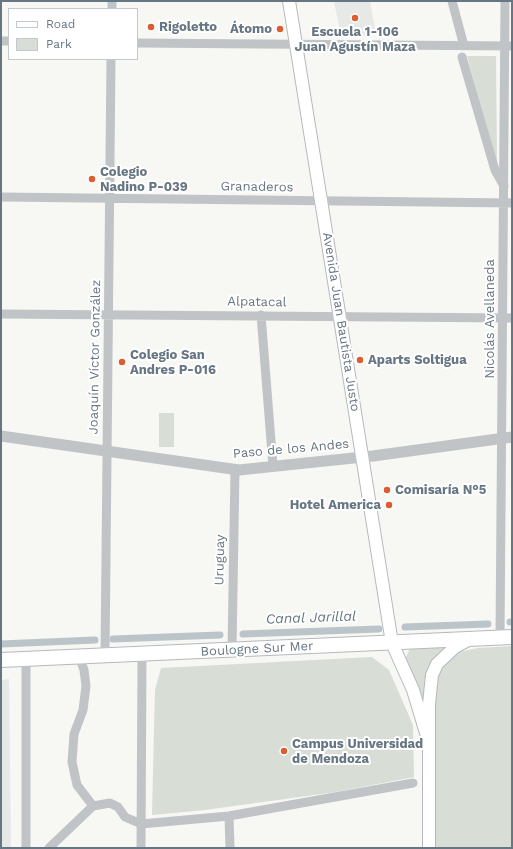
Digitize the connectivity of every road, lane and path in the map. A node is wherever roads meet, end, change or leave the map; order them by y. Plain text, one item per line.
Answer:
1 (290, 1) edge
2 (452, 1) edge
3 (505, 1) edge
4 (138, 43) edge
5 (296, 45) junction
6 (464, 46) junction
7 (508, 46) edge
8 (462, 57) dead end
9 (111, 60) edge
10 (504, 168) junction
11 (494, 169) junction
12 (504, 186) junction
13 (1, 197) edge
14 (110, 198) junction
15 (321, 200) junction
16 (508, 203) edge
17 (1, 314) edge
18 (109, 314) junction
19 (261, 315) junction
20 (340, 317) junction
21 (507, 318) edge
22 (1, 436) edge
23 (507, 438) edge
24 (107, 452) junction
25 (362, 457) junction
26 (273, 466) junction
27 (235, 470) junction
28 (506, 637) edge
29 (472, 639) junction
30 (392, 643) junction
31 (232, 650) junction
32 (142, 654) junction
33 (105, 655) junction
34 (79, 656) junction
35 (1, 660) edge
36 (26, 660) junction
37 (429, 743) junction
38 (413, 783) dead end
39 (93, 806) junction
40 (229, 816) junction
41 (140, 824) junction
42 (26, 848) edge
43 (49, 848) edge
44 (141, 848) edge
45 (230, 848) edge
46 (429, 848) edge

1 - 5 main road, Avenida Juan Bautista Justo
2 - 6 street
3 - 7 street, Nicolás Avellaneda
4 - 5 street
5 - 6 street
5 - 15 main road, Avenida Juan Bautista Justo
6 - 7 street
7 - 10 street, Nicolás Avellaneda
8 - 11 street
9 - 14 street, Joaquín Víctor González
10 - 11 street
10 - 12 street, Nicolás Avellaneda
11 - 12 street
12 - 16 street, Nicolás Avellaneda
13 - 14 street, Granaderos
14 - 15 street, Granaderos
14 - 18 street, Joaquín Víctor González
15 - 16 street, Granaderos
15 - 20 main road, Avenida Juan Bautista Justo
16 - 21 street, Nicolás Avellaneda
17 - 18 street, Alpatacal
18 - 19 street, Alpatacal
18 - 24 street, Joaquín Víctor González
19 - 20 street, Alpatacal
19 - 26 street
20 - 21 street, Alpatacal
20 - 25 main road, Avenida Juan Bautista Justo
21 - 23 street, Nicolás Avellaneda
22 - 24 street, Paso de los Andes
23 - 25 street, Paso de los Andes
23 - 28 street, Nicolás Avellaneda
24 - 27 street, Paso de los Andes
24 - 33 street, Joaquín Víctor González
25 - 26 street, Paso de los Andes
25 - 30 main road, Avenida Juan Bautista Justo
26 - 27 street, Paso de los Andes
27 - 31 street, Uruguay
28 - 29 main road, Boulogne Sur Mer
29 - 30 main road, Boulogne Sur Mer
29 - 37 main road
30 - 31 main road, Boulogne Sur Mer
30 - 37 main road, Avenida Juan Bautista Justo
31 - 32 main road, Boulogne Sur Mer
32 - 33 main road, Boulogne Sur Mer
32 - 41 street
33 - 34 main road, Boulogne Sur Mer
34 - 36 main road, Boulogne Sur Mer
34 - 39 street
35 - 36 main road, Boulogne Sur Mer
36 - 42 street
37 - 46 main road
38 - 40 street
39 - 41 street
39 - 43 street
40 - 41 street
40 - 45 street
41 - 44 street

